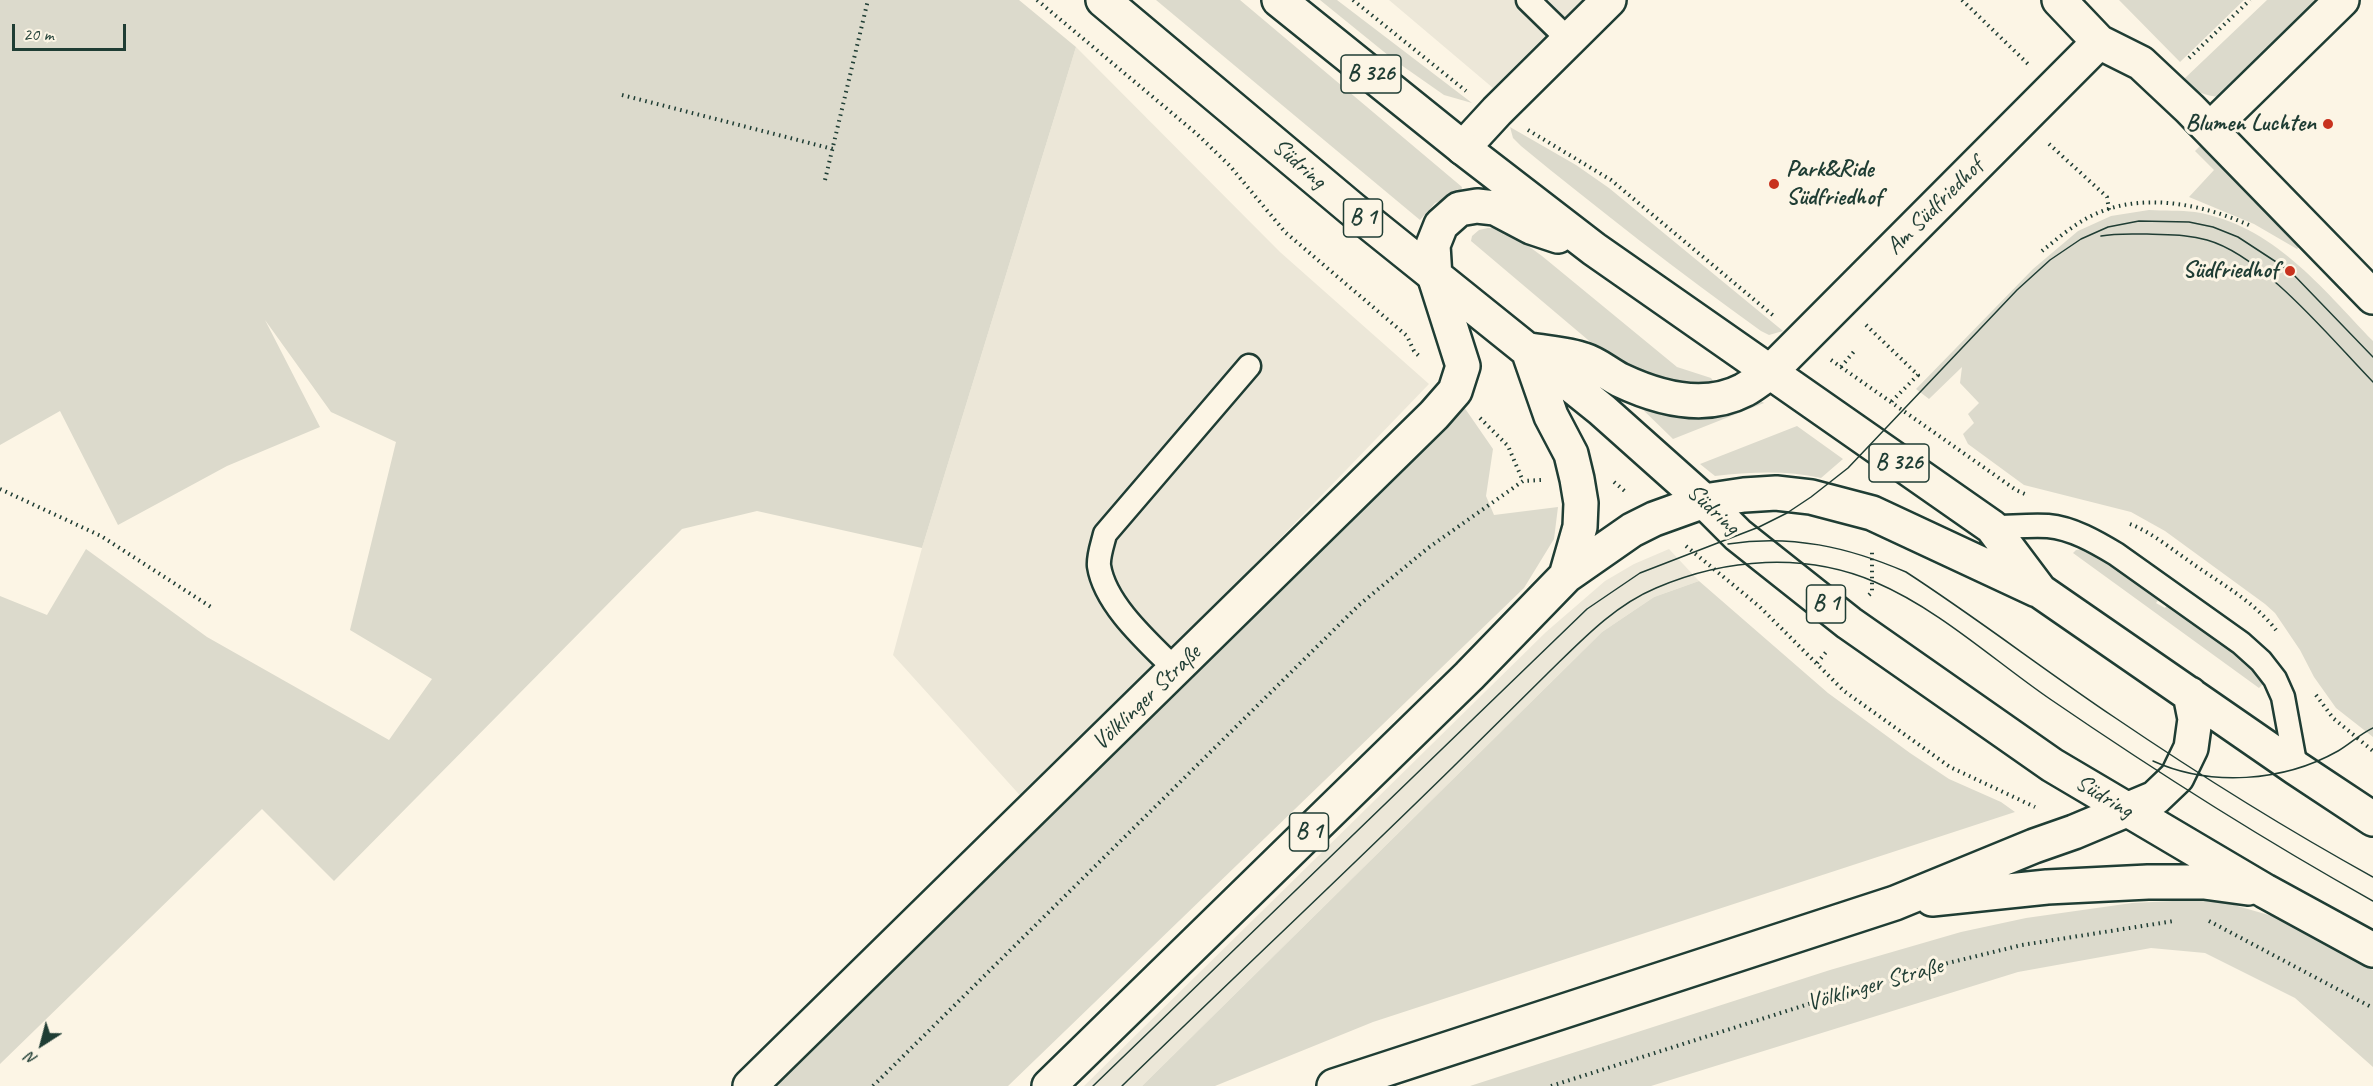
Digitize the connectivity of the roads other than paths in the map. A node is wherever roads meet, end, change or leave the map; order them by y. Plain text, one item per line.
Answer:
1 (1103, 0) edge
2 (1279, 0) edge
3 (1528, 0) edge
4 (1609, 0) edge
5 (2059, 0) edge
6 (2342, 0) edge
7 (1569, 40) junction
8 (2099, 42) junction
9 (2210, 129) junction
10 (1463, 148) junction
11 (1594, 249) junction
12 (1436, 278) junction
13 (2373, 297) edge
14 (1528, 350) junction
15 (1249, 366) dead end
16 (1770, 372) junction
17 (1704, 501) junction
18 (1992, 527) junction
19 (1566, 576) junction
20 (2040, 591) junction
21 (1176, 670) junction
22 (2190, 694) junction
23 (2296, 768) junction
24 (2127, 810) junction
25 (2371, 814) edge
26 (2265, 891) junction
27 (1895, 903) junction
28 (2373, 950) edge
29 (750, 1086) edge
30 (1049, 1086) edge
31 (1334, 1086) edge

1 - 12 main road, Südring / B 1
2 - 10 main road, B 326
3 - 7 lane
4 - 7 main road
5 - 8 main road
6 - 9 main road
7 - 10 main road
8 - 9 main road
8 - 16 main road, Am Südfriedhof
9 - 13 main road
10 - 11 main road, B 326
11 - 12 main road, Völklinger Straße
11 - 16 main road, B 326
12 - 14 main road, Südring / B 1
12 - 21 main road, Völklinger Straße
14 - 16 main road, Am Südfriedhof
14 - 17 main road, Südring / B 1
14 - 19 main road, B 1
15 - 21 lane
16 - 18 main road, B 326
17 - 19 main road, B 1
17 - 20 main road, B 1
17 - 24 main road, Südring / B 1
18 - 20 main road, B 326
18 - 23 lane
19 - 30 main road, B 1
20 - 22 main road, B 1
21 - 29 main road, Völklinger Straße
22 - 23 main road, B 1
22 - 24 main road, B 1
23 - 25 main road, B 1
24 - 26 main road, Südring / B 1
24 - 27 main road, B 1
26 - 27 main road, B 1
26 - 28 main road, Südring / B 1
27 - 31 main road, B 1

